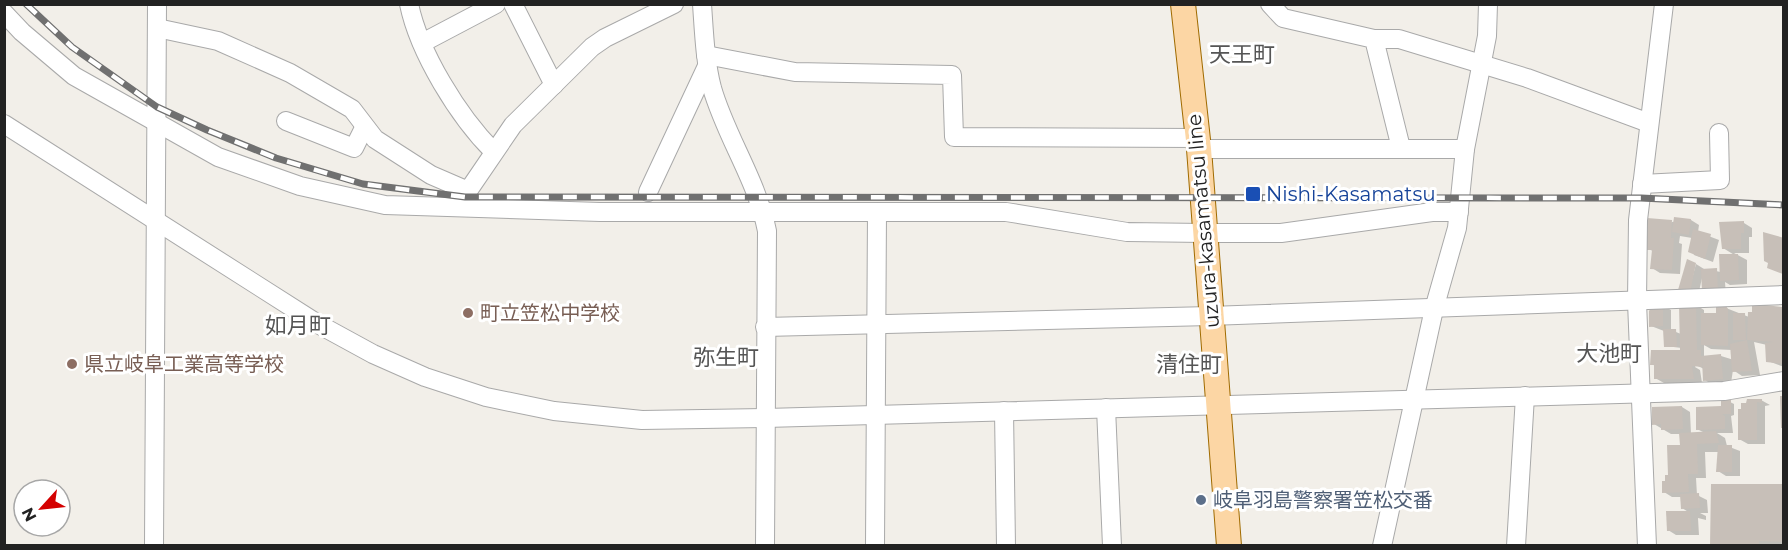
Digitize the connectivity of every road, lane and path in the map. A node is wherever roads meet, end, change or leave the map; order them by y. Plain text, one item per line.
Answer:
1 (409, 4) edge
2 (496, 4) edge
3 (513, 4) edge
4 (674, 4) edge
5 (702, 4) edge
6 (1183, 4) edge
7 (1270, 4) edge
8 (1488, 4) edge
9 (1664, 4) edge
10 (158, 5) edge
11 (4, 13) edge
12 (157, 28) junction
13 (1374, 39) junction
14 (422, 44) junction
15 (707, 60) junction
16 (1481, 65) junction
17 (554, 85) junction
18 (286, 122) dead end
19 (1649, 123) junction
20 (4, 124) edge
21 (158, 125) junction
22 (364, 128) junction
23 (1719, 133) dead end
24 (1198, 144) junction
25 (1401, 148) junction
26 (1465, 149) junction
27 (493, 152) junction
28 (1642, 184) junction
29 (648, 192) dead end
30 (877, 212) junction
31 (1459, 212) junction
32 (763, 213) junction
33 (157, 222) junction
34 (1204, 233) junction
35 (1784, 295) edge
36 (1637, 302) junction
37 (1434, 309) junction
38 (1210, 316) junction
39 (878, 325) junction
40 (765, 327) junction
41 (1784, 381) edge
42 (1641, 393) junction
43 (1526, 396) junction
44 (1415, 398) junction
45 (1219, 403) junction
46 (1106, 408) junction
47 (1004, 411) junction
48 (877, 414) junction
49 (766, 418) junction
50 (154, 546) edge
51 (765, 546) edge
52 (875, 546) edge
53 (1006, 546) edge
54 (1112, 546) edge
55 (1229, 546) edge
56 (1382, 546) edge
57 (1516, 546) edge
58 (1647, 546) edge

1 - 14 street
2 - 14 street
3 - 17 street
4 - 17 street
5 - 15 street
6 - 24 main road, uzura-kasamatsu line
7 - 13 street
8 - 16 street
9 - 19 street
10 - 12 street
11 - 21 street
12 - 21 street
12 - 22 street
13 - 16 street
13 - 25 street
14 - 27 street
15 - 24 street
15 - 29 street
15 - 32 street
16 - 19 street
16 - 26 street
17 - 27 street
18 - 22 street
19 - 28 street
20 - 33 street
21 - 32 street
21 - 33 street
22 - 27 street
23 - 28 street
24 - 25 street
24 - 34 main road, uzura-kasamatsu line
25 - 26 street
26 - 31 street
28 - 36 street
30 - 32 street
30 - 34 street
30 - 39 street
31 - 34 street
31 - 37 street
32 - 40 street
33 - 49 street
33 - 50 street
34 - 38 main road, uzura-kasamatsu line
35 - 36 street
36 - 37 street
36 - 42 street
37 - 38 street
37 - 44 street
38 - 39 street
38 - 45 main road, uzura-kasamatsu line
39 - 40 street
39 - 48 street
40 - 49 street
41 - 42 street
42 - 43 street
42 - 58 street
43 - 44 street
43 - 57 street
44 - 45 street
44 - 56 street
45 - 46 street
45 - 55 main road, uzura-kasamatsu line
46 - 47 street
46 - 54 street
47 - 48 street
47 - 53 street
48 - 49 street
48 - 52 street
49 - 51 street

